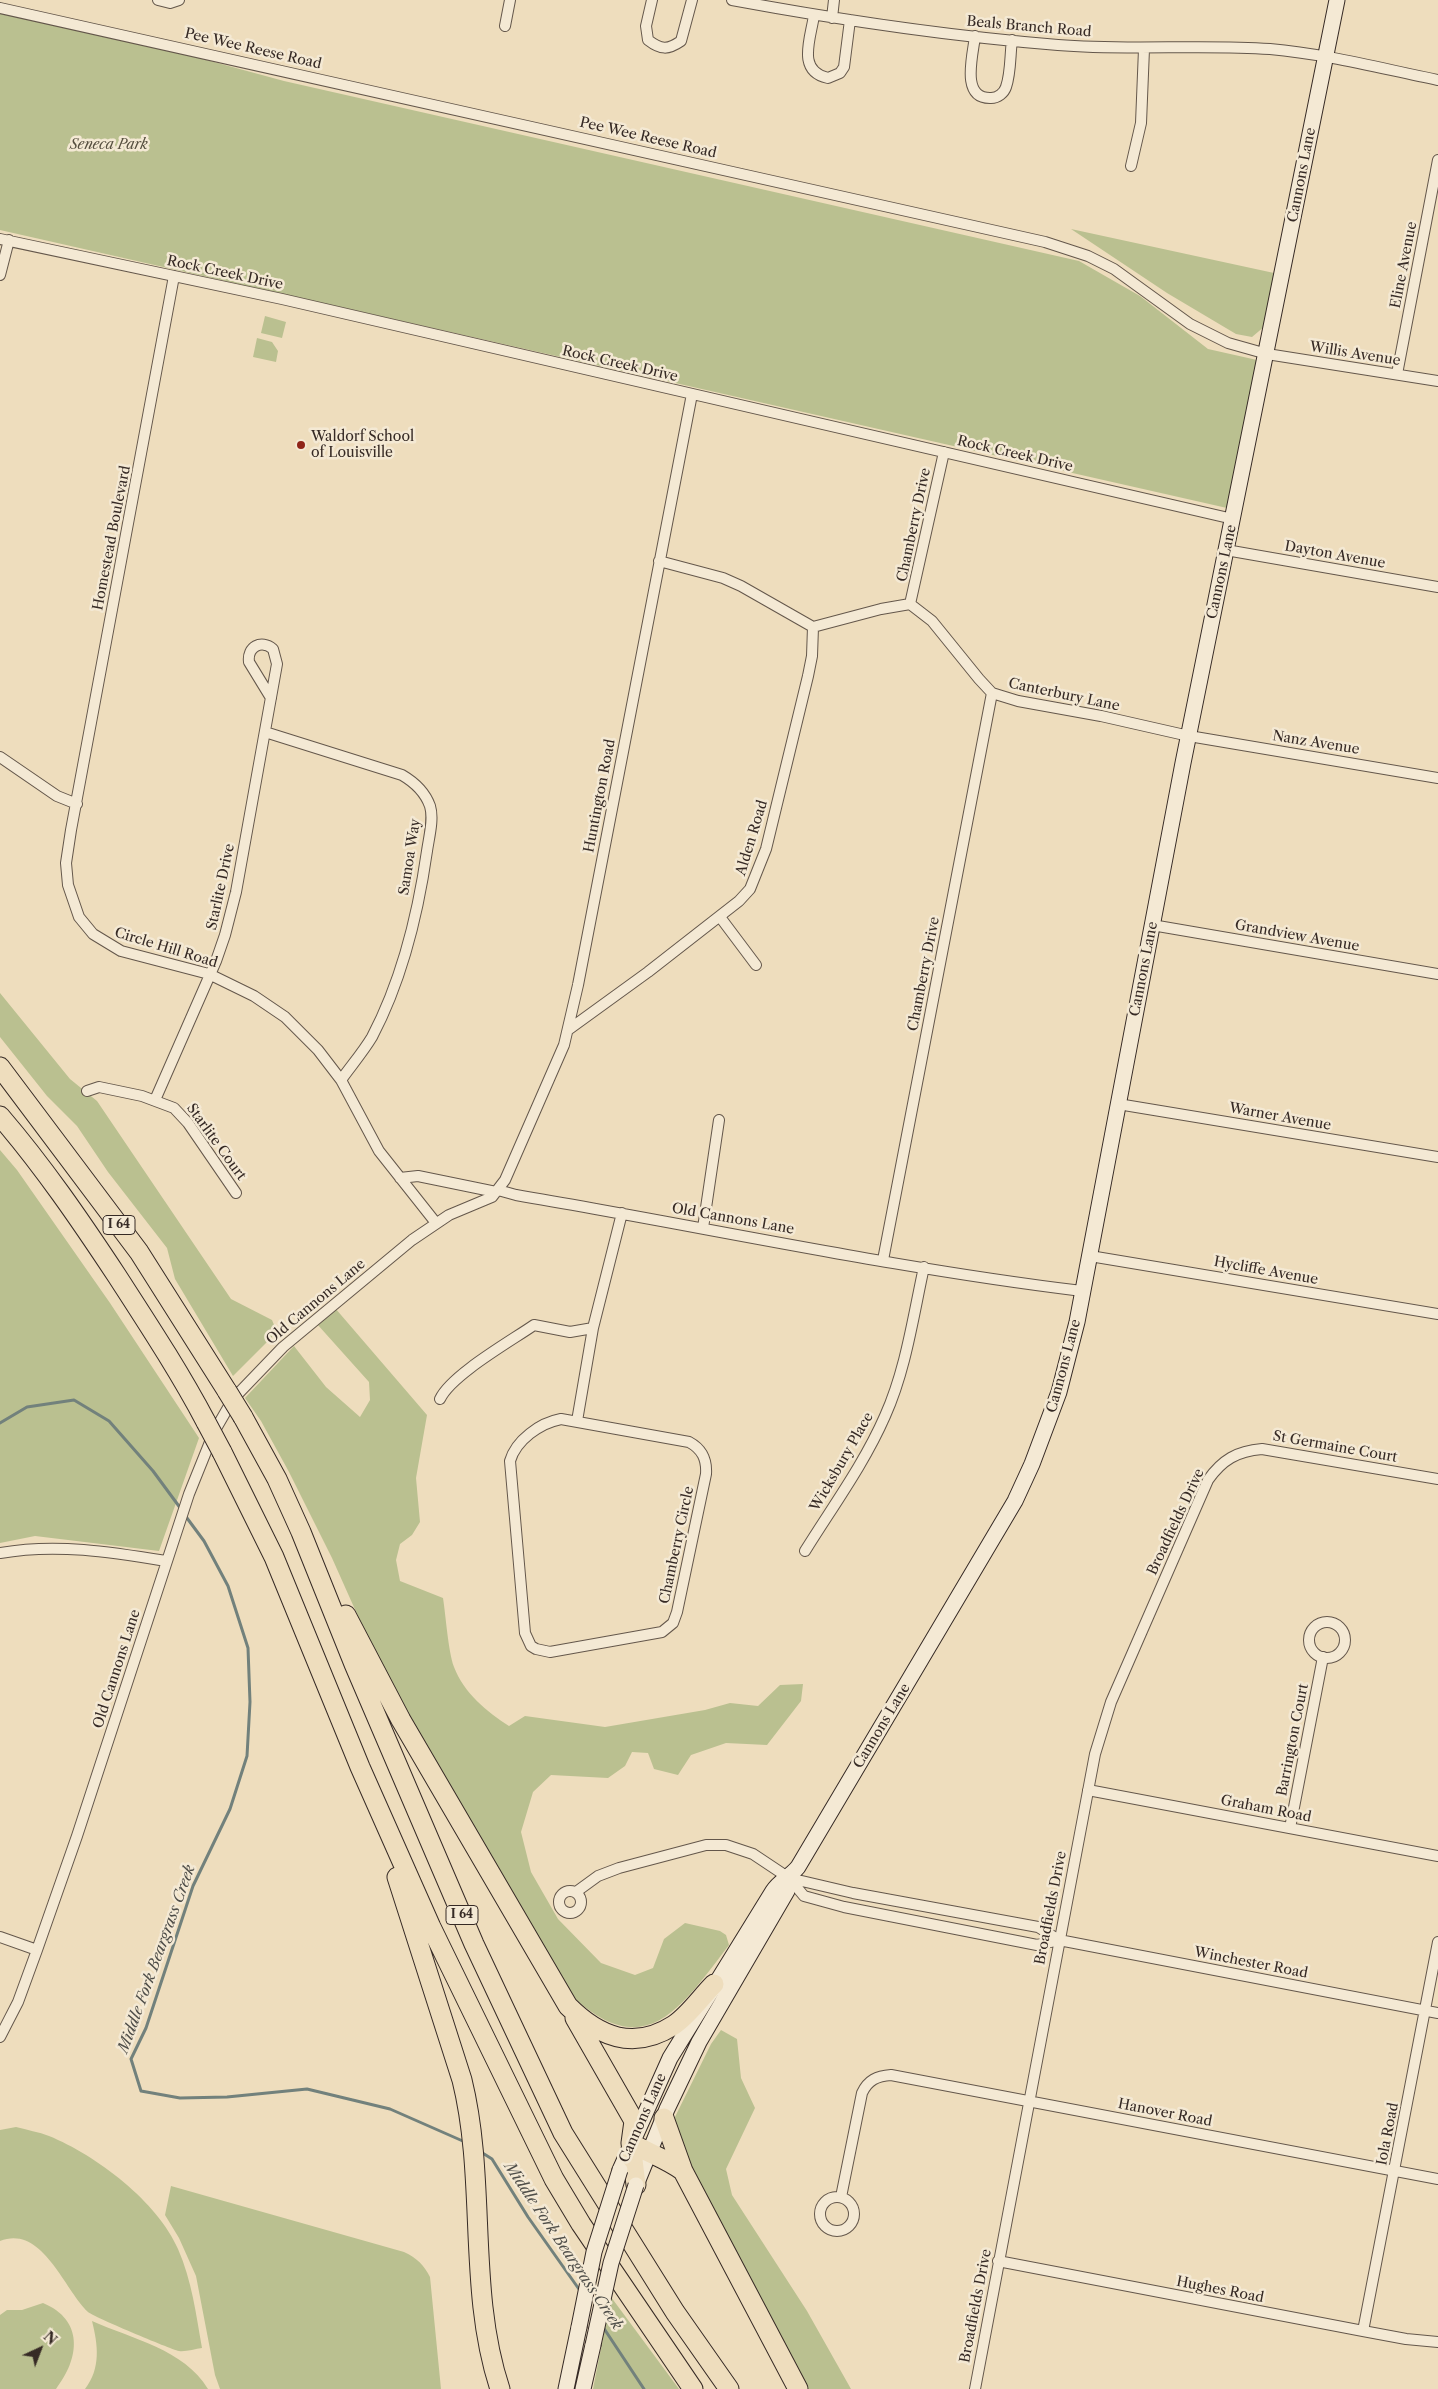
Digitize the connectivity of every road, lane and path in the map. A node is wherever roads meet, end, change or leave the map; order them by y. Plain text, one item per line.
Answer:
1 (158, 0) edge
2 (178, 0) edge
3 (510, 0) edge
4 (652, 0) edge
5 (692, 0) edge
6 (732, 0) edge
7 (834, 0) edge
8 (1337, 0) edge
9 (0, 8) edge
10 (814, 15) junction
11 (832, 18) junction
12 (850, 20) junction
13 (505, 26) dead end
14 (975, 36) junction
15 (1012, 40) junction
16 (1144, 49) junction
17 (1325, 57) junction
18 (1438, 80) edge
19 (1438, 160) edge
20 (1131, 166) dead end
21 (4, 239) edge
22 (0, 275) edge
23 (174, 276) junction
24 (1267, 354) junction
25 (1397, 374) junction
26 (1438, 381) edge
27 (692, 394) junction
28 (944, 452) junction
29 (1233, 520) junction
30 (1226, 550) junction
31 (659, 561) junction
32 (1438, 587) edge
33 (910, 604) junction
34 (813, 627) junction
35 (992, 693) junction
36 (271, 698) junction
37 (265, 732) junction
38 (1189, 736) junction
39 (0, 757) edge
40 (1438, 778) edge
41 (77, 804) junction
42 (720, 917) junction
43 (1152, 924) junction
44 (756, 964) dead end
45 (209, 974) junction
46 (1438, 974) edge
47 (568, 1030) junction
48 (0, 1067) edge
49 (341, 1080) junction
50 (87, 1091) dead end
51 (155, 1100) junction
52 (1118, 1104) junction
53 (0, 1116) edge
54 (719, 1120) dead end
55 (1438, 1157) edge
56 (400, 1178) junction
57 (497, 1191) junction
58 (236, 1193) dead end
59 (622, 1213) junction
60 (436, 1223) junction
61 (703, 1228) junction
62 (1090, 1256) junction
63 (883, 1260) junction
64 (924, 1267) junction
65 (1082, 1291) junction
66 (1438, 1314) edge
67 (593, 1328) junction
68 (440, 1399) dead end
69 (577, 1421) junction
70 (1228, 1458) joint
71 (1438, 1479) edge
72 (302, 1532) junction
73 (805, 1551) dead end
74 (0, 1553) edge
75 (166, 1561) junction
76 (1323, 1657) dead end
77 (360, 1767) junction
78 (1088, 1790) junction
79 (1290, 1828) junction
80 (1438, 1856) edge
81 (789, 1878) junction
82 (576, 1892) dead end
83 (882, 1898) junction
84 (956, 1912) junction
85 (880, 1914) junction
86 (954, 1928) junction
87 (0, 1937) edge
88 (1059, 1940) junction
89 (1438, 1942) edge
90 (37, 1950) junction
91 (719, 1984) junction
92 (568, 2006) junction
93 (1425, 2010) junction
94 (1438, 2013) edge
95 (0, 2037) edge
96 (1028, 2101) junction
97 (664, 2118) junction
98 (631, 2143) junction
99 (649, 2154) junction
100 (683, 2170) junction
101 (1395, 2170) junction
102 (1438, 2179) edge
103 (636, 2185) junction
104 (841, 2197) dead end
105 (998, 2261) junction
106 (1363, 2331) junction
107 (1438, 2342) edge
108 (500, 2389) edge
109 (566, 2389) edge
110 (583, 2389) edge
111 (693, 2389) edge
112 (729, 2389) edge
113 (798, 2389) edge
114 (975, 2389) edge

1 - 2 street
3 - 13 street
4 - 5 street
6 - 10 street, Beals Branch Road
7 - 11 street
8 - 17 main road, Cannons Lane
9 - 24 street, Pee Wee Reese Road
10 - 11 street, Beals Branch Road
10 - 12 street
11 - 12 street, Beals Branch Road
12 - 14 street, Beals Branch Road
14 - 15 street, Beals Branch Road
14 - 15 street
15 - 16 street, Beals Branch Road
16 - 17 street, Beals Branch Road
16 - 20 street
17 - 18 street, Beals Branch Road
17 - 24 main road, Cannons Lane
19 - 25 street, Eline Avenue
21 - 22 street
21 - 23 street, Rock Creek Drive
23 - 27 street, Rock Creek Drive
23 - 41 street, Homestead Boulevard
24 - 25 street, Willis Avenue
24 - 29 main road, Cannons Lane
25 - 26 street, Willis Avenue
27 - 28 street, Rock Creek Drive
27 - 31 street, Huntington Road
28 - 29 street, Rock Creek Drive
28 - 33 street, Chamberry Drive
29 - 30 main road, Cannons Lane
30 - 32 street, Dayton Avenue
30 - 38 main road, Cannons Lane
31 - 34 street
31 - 47 street, Huntington Road
33 - 34 street
33 - 35 street, Canterbury Lane
34 - 42 street, Alden Road
35 - 38 street, Canterbury Lane
35 - 63 street, Chamberry Drive
36 - 36 street, Starlite Drive
36 - 37 street, Starlite Drive
37 - 45 street, Starlite Drive
37 - 49 street, Samoa Way
38 - 40 street, Nanz Avenue
38 - 43 main road, Cannons Lane
39 - 41 street
41 - 45 street, Circle Hill Road
42 - 44 street
42 - 47 street, Alden Road
43 - 46 street, Grandview Avenue
43 - 52 main road, Cannons Lane
45 - 49 street, Circle Hill Road
45 - 51 street, Starlite Drive
47 - 57 street, Huntington Road
48 - 72 highway, I 64, bridge
49 - 56 street, Circle Hill Road
50 - 51 street, Starlite Court
51 - 58 street, Starlite Court
52 - 55 street, Warner Avenue
52 - 62 main road, Cannons Lane
53 - 77 highway, I 64, bridge
54 - 61 street
56 - 57 street
56 - 60 street, Circle Hill Road
57 - 59 street, Old Cannons Lane
57 - 60 street, Old Cannons Lane
59 - 61 street, Old Cannons Lane
59 - 67 street
60 - 75 street, Old Cannons Lane
61 - 63 street, Old Cannons Lane
62 - 65 main road, Cannons Lane
62 - 66 street, Hycliffe Avenue
63 - 64 street, Old Cannons Lane
64 - 65 street, Old Cannons Lane
64 - 73 street, Wicksbury Place
65 - 81 main road, Cannons Lane
67 - 68 street
67 - 69 street
69 - 69 street, Chamberry Circle
70 - 71 street, St Germaine Court
70 - 78 street, Broadfields Drive
72 - 92 highway
72 - 112 highway, I 64
74 - 75 street
75 - 90 street, Old Cannons Lane
76 - 79 street, Barrington Court
77 - 108 highway
77 - 111 highway, I 64
78 - 79 street, Graham Road
78 - 88 street, Broadfields Drive
79 - 80 street, Graham Road
81 - 82 street, Winchester Road
81 - 83 street, Winchester Road
81 - 85 street, Winchester Road
81 - 91 main road, Cannons Lane
83 - 84 street, Winchester Road
83 - 85 street
84 - 86 street
84 - 88 street, Winchester Road
85 - 86 street, Winchester Road
86 - 88 street, Winchester Road
87 - 90 street
88 - 93 street, Winchester Road
88 - 96 street, Broadfields Drive
89 - 93 street, Iola Road
90 - 95 street, Old Cannons Lane
91 - 92 highway
91 - 97 main road, Cannons Lane
91 - 98 main road, Cannons Lane
92 - 98 highway
93 - 94 street, Winchester Road
93 - 101 street, Iola Road
96 - 101 street, Hanover Road
96 - 104 street, Hanover Road
96 - 105 street, Broadfields Drive
97 - 99 main road, Cannons Lane
97 - 100 highway
98 - 99 highway
98 - 103 highway
98 - 109 main road, Cannons Lane, bridge
99 - 100 highway
99 - 103 main road, Cannons Lane
100 - 113 highway
101 - 102 street, Hanover Road
101 - 106 street, Iola Road
103 - 110 main road, Cannons Lane, bridge
105 - 106 street, Hughes Road
105 - 114 street, Broadfields Drive
106 - 107 street, Hughes Road

